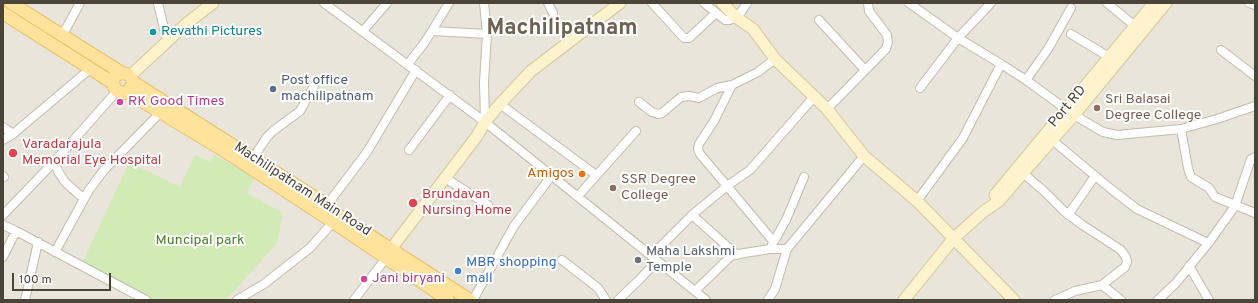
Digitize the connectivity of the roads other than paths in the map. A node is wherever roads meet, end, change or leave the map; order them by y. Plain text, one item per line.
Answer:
1 (11, 3) edge
2 (80, 3) edge
3 (158, 3) edge
4 (213, 3) edge
5 (324, 3) edge
6 (449, 3) edge
7 (484, 3) edge
8 (548, 3) edge
9 (652, 3) edge
10 (704, 3) edge
11 (722, 3) edge
12 (747, 3) edge
13 (868, 3) edge
14 (909, 3) edge
15 (991, 3) edge
16 (1107, 3) edge
17 (1154, 3) edge
18 (1166, 3) edge
19 (1249, 3) edge
20 (384, 4) edge
21 (616, 4) edge
22 (1255, 5) edge
23 (1071, 8) dead end
24 (3, 13) edge
25 (553, 13) dead end
26 (716, 13) junction
27 (736, 17) junction
28 (819, 20) dead end
29 (1135, 26) junction
30 (363, 31) junction
31 (432, 31) junction
32 (487, 34) junction
33 (1071, 34) dead end
34 (62, 36) junction
35 (958, 38) junction
36 (167, 40) junction
37 (1221, 50) dead end
38 (1109, 57) junction
39 (775, 59) junction
40 (408, 64) junction
41 (1001, 64) junction
42 (90, 69) junction
43 (416, 70) junction
44 (865, 70) junction
45 (1255, 76) edge
46 (1026, 80) junction
47 (123, 83) junction
48 (314, 86) dead end
49 (732, 86) junction
50 (920, 88) dead end
51 (450, 95) junction
52 (814, 97) junction
53 (639, 102) dead end
54 (500, 104) junction
55 (1255, 106) edge
56 (827, 109) junction
57 (1070, 112) junction
58 (160, 113) junction
59 (485, 122) junction
60 (3, 127) edge
61 (1181, 129) junction
62 (636, 132) dead end
63 (13, 134) junction
64 (3, 140) edge
65 (1052, 140) junction
66 (408, 150) dead end
67 (864, 156) junction
68 (1255, 157) edge
69 (253, 158) junction
70 (54, 162) junction
71 (1023, 173) junction
72 (552, 175) junction
73 (596, 175) junction
74 (1095, 176) junction
75 (804, 177) dead end
76 (445, 178) junction
77 (727, 186) junction
78 (578, 196) junction
79 (84, 199) junction
80 (917, 202) junction
81 (327, 205) junction
82 (488, 205) dead end
83 (1235, 206) junction
84 (983, 212) junction
85 (1255, 213) edge
86 (3, 215) edge
87 (692, 215) junction
88 (1068, 215) junction
89 (332, 222) junction
90 (3, 225) edge
91 (16, 231) junction
92 (954, 238) junction
93 (38, 242) junction
94 (1208, 243) junction
95 (772, 245) junction
96 (787, 249) junction
97 (55, 252) junction
98 (389, 254) junction
99 (737, 255) junction
100 (3, 258) edge
101 (654, 259) junction
102 (562, 260) dead end
103 (1189, 266) junction
104 (1102, 285) junction
105 (695, 291) junction
106 (26, 300) edge
107 (145, 300) edge
108 (237, 300) edge
109 (354, 300) edge
110 (448, 300) edge
111 (472, 300) edge
112 (606, 300) edge
113 (618, 300) edge
114 (706, 300) edge
115 (768, 300) edge
116 (904, 300) edge
117 (1014, 300) edge
118 (1055, 300) edge
119 (1121, 300) edge
120 (1158, 300) edge
121 (1209, 300) edge

1 - 34 main road, Machilipatnam Main Road
2 - 34 street
3 - 36 street
4 - 36 street
5 - 30 street
6 - 31 street
7 - 32 street
8 - 25 street
9 - 26 street
10 - 26 street
11 - 27 street
12 - 27 street
13 - 44 street
14 - 35 street
15 - 35 street
16 - 29 street
17 - 29 street, Port RD
18 - 57 street
19 - 22 street
20 - 30 street
21 - 54 street
23 - 46 street
24 - 42 main road, Machilipatnam Main Road
26 - 27 street
27 - 39 street
28 - 44 street
29 - 38 street, Port RD
30 - 40 street
31 - 32 street
31 - 40 street
32 - 59 street
33 - 38 street
34 - 47 main road, Machilipatnam Main Road
35 - 41 street
35 - 50 street
36 - 47 street
37 - 45 street
38 - 57 street, Port RD
39 - 49 street
39 - 52 street
40 - 43 street
41 - 46 street
41 - 80 street
42 - 47 main road, Machilipatnam Main Road
42 - 63 street
43 - 51 street
43 - 81 street
44 - 56 street
46 - 57 street
47 - 58 main road, Machilipatnam Main Road
47 - 69 main road, Machilipatnam Main Road
47 - 70 street
48 - 69 street
49 - 53 street
49 - 77 street
51 - 59 street
51 - 66 street
52 - 56 street
52 - 77 street
54 - 59 street
54 - 73 street
55 - 61 street
56 - 67 street
57 - 61 street
57 - 65 street
57 - 84 street, Port RD
58 - 79 street
58 - 89 main road, Machilipatnam Main Road
59 - 72 street
59 - 76 street
60 - 63 street
61 - 83 street
62 - 73 street
63 - 64 street
65 - 71 street
65 - 74 street
67 - 80 street
67 - 96 street
68 - 83 street
69 - 81 main road, Machilipatnam Main Road
70 - 79 street
70 - 86 street
71 - 84 street
71 - 88 street
72 - 78 street
72 - 111 street
73 - 78 street
74 - 88 street
74 - 94 street
75 - 95 street
76 - 82 street
76 - 98 street
77 - 87 street
77 - 95 street
78 - 101 street
79 - 97 street
80 - 92 street
81 - 98 main road, Machilipatnam Main Road
83 - 85 street
83 - 94 street
84 - 92 street
87 - 99 street
87 - 101 street
88 - 104 street
89 - 98 main road, Machilipatnam Main Road
89 - 108 street
90 - 91 street
91 - 93 street
91 - 100 street
92 - 116 street
92 - 117 street
93 - 97 street
93 - 106 street
94 - 103 street
95 - 96 street
95 - 99 street
96 - 115 street
97 - 107 street
98 - 109 street
98 - 110 main road, Machilipatnam Main Road
98 - 111 main road, Machilipatnam Main Road
99 - 105 street
101 - 105 street
101 - 113 street
102 - 112 street
103 - 120 street
103 - 121 street
104 - 118 street
104 - 119 street
105 - 114 street

